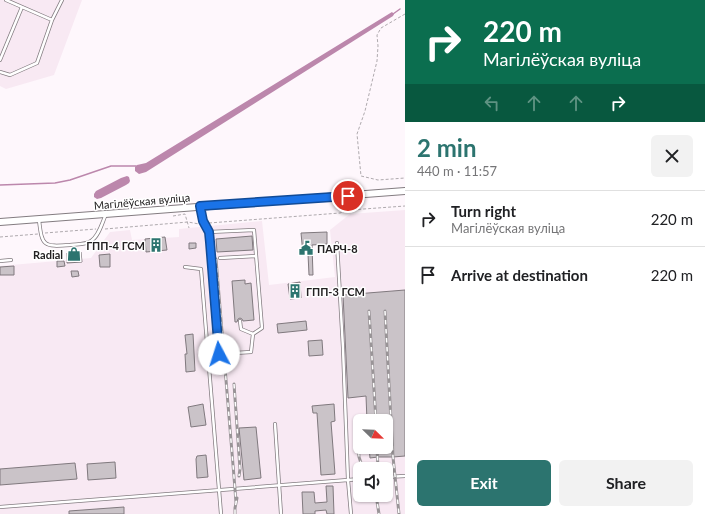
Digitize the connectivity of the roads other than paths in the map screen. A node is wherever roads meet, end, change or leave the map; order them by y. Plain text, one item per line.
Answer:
1 (6, 0) edge
2 (62, 0) edge
3 (22, 7) junction
4 (52, 20) junction
5 (0, 60) edge
6 (0, 72) edge
7 (405, 191) edge
8 (200, 206) junction
9 (106, 214) junction
10 (39, 219) junction
11 (0, 222) edge
12 (209, 232) junction
13 (337, 243) dead end
14 (256, 256) junction
15 (220, 258) dead end
16 (11, 260) dead end
17 (0, 261) edge
18 (185, 267) dead end
19 (240, 321) dead end
20 (252, 334) junction
21 (274, 424) dead end
22 (405, 476) edge
23 (393, 477) edge
24 (348, 480) junction
25 (353, 480) edge
26 (279, 486) junction
27 (219, 490) junction
28 (0, 507) edge
29 (221, 514) edge
30 (281, 514) edge
31 (352, 514) edge

1 - 3 lane
2 - 4 lane
3 - 4 lane
3 - 5 lane
4 - 6 lane
7 - 8 street, Магілёўская вуліца
8 - 9 street, Магілёўская вуліца
8 - 12 lane
9 - 10 street, Магілёўская вуліца
9 - 10 lane
10 - 11 street, Магілёўская вуліца
12 - 14 lane
12 - 20 lane
13 - 24 lane
14 - 15 lane
14 - 20 lane
16 - 17 lane
18 - 27 lane
19 - 20 lane
21 - 26 lane
22 - 23 lane
24 - 25 lane
24 - 26 lane
24 - 31 lane
26 - 27 lane
26 - 30 lane
27 - 28 lane
27 - 29 lane

